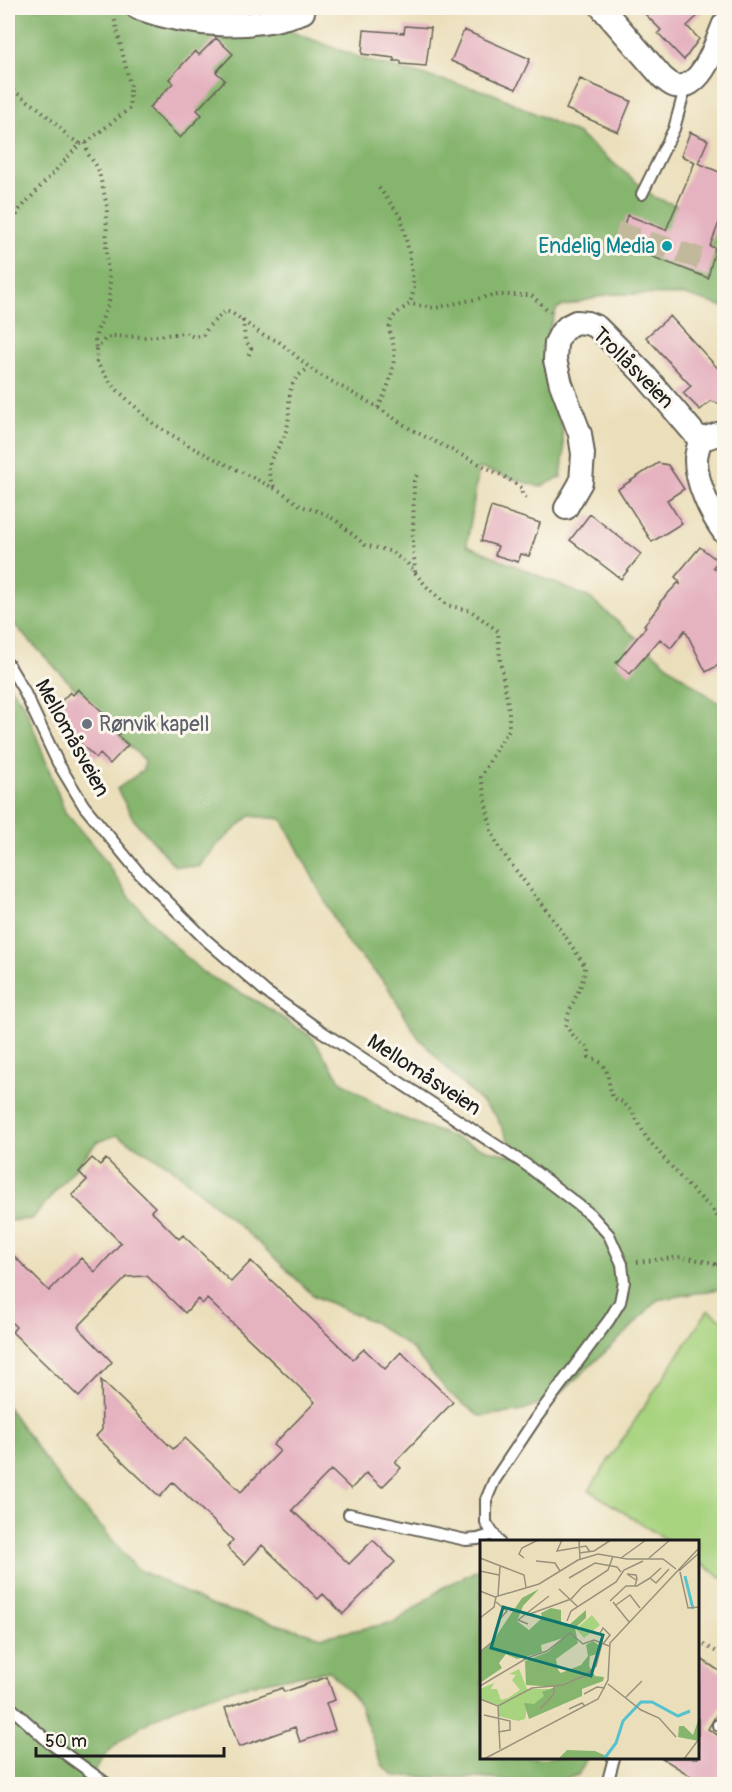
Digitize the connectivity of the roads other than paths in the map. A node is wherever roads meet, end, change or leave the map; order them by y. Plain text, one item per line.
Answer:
1 (138, 8) edge
2 (602, 8) edge
3 (303, 12) dead end
4 (724, 24) edge
5 (686, 85) junction
6 (642, 194) dead end
7 (724, 432) edge
8 (700, 440) junction
9 (567, 508) dead end
10 (724, 532) edge
11 (8, 664) edge
12 (349, 1514) dead end
13 (497, 1538) edge
14 (8, 1705) edge
15 (614, 1759) edge
16 (107, 1785) edge
17 (607, 1785) edge

1 - 3 street
2 - 5 street
4 - 5 street
5 - 6 lane
7 - 8 street
8 - 9 street, Trollåsveien
8 - 10 street
11 - 13 lane, Mellomåsveien
12 - 13 lane
14 - 16 lane
15 - 17 lane

